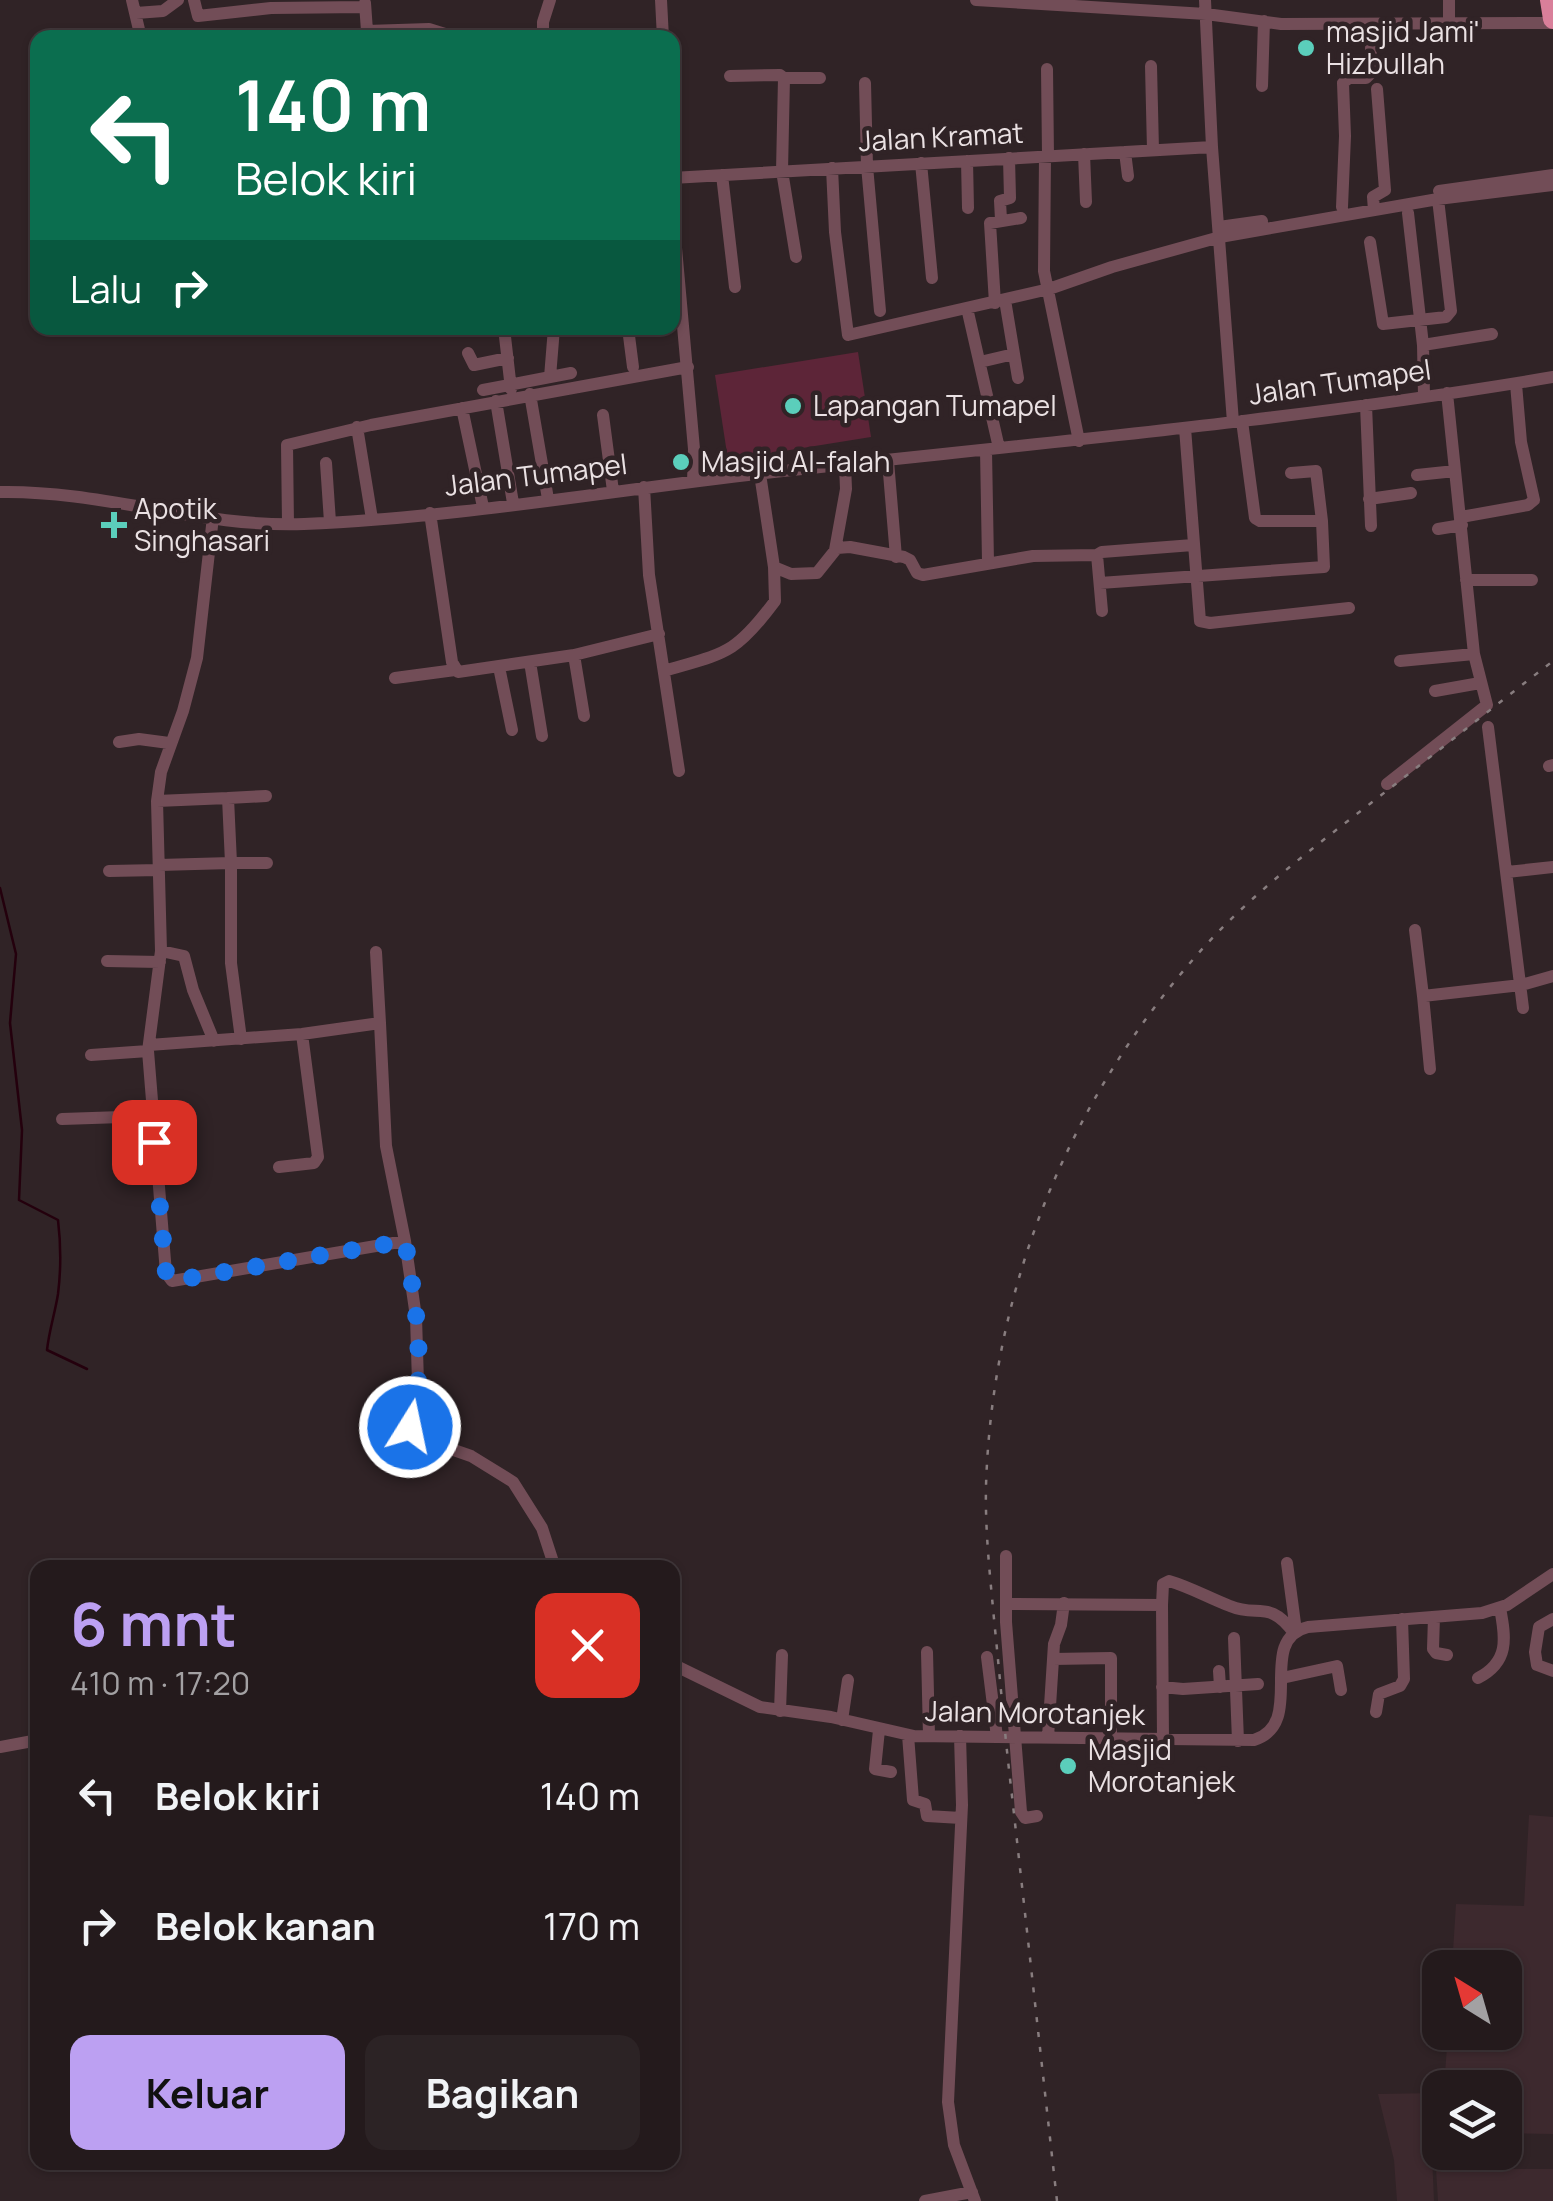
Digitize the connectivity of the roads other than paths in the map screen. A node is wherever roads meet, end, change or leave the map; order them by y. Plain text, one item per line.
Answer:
1 (178, 0) edge
2 (194, 0) edge
3 (550, 0) edge
4 (662, 0) edge
5 (976, 0) edge
6 (1449, 0) edge
7 (1550, 0) edge
8 (288, 4) edge
9 (364, 4) edge
10 (134, 6) edge
11 (1206, 7) edge
12 (1264, 21) junction
13 (1553, 21) edge
14 (1372, 24) junction
15 (1449, 24) junction
16 (366, 30) edge
17 (543, 30) edge
18 (663, 30) edge
19 (1150, 66) dead end
20 (1047, 68) dead end
21 (730, 76) dead end
22 (784, 78) junction
23 (820, 78) dead end
24 (865, 83) dead end
25 (1262, 86) dead end
26 (1378, 89) dead end
27 (1212, 147) junction
28 (1153, 150) junction
29 (1125, 152) junction
30 (1084, 154) junction
31 (1046, 156) junction
32 (1009, 158) junction
33 (967, 160) junction
34 (921, 163) junction
35 (868, 166) junction
36 (832, 168) junction
37 (782, 170) junction
38 (722, 175) junction
39 (1553, 175) edge
40 (1128, 176) dead end
41 (680, 178) edge
42 (1553, 184) edge
43 (1438, 199) junction
44 (1086, 202) dead end
45 (1374, 206) junction
46 (968, 208) dead end
47 (1342, 208) junction
48 (1408, 213) dead end
49 (1020, 218) dead end
50 (1001, 220) junction
51 (1220, 232) junction
52 (1370, 242) dead end
53 (796, 257) dead end
54 (932, 278) dead end
55 (1047, 280) junction
56 (680, 287) edge
57 (734, 287) dead end
58 (998, 300) junction
59 (968, 308) junction
60 (880, 311) dead end
61 (1420, 319) junction
62 (1492, 334) dead end
63 (505, 335) edge
64 (553, 335) edge
65 (629, 335) edge
66 (1423, 345) junction
67 (468, 353) dead end
68 (1014, 354) junction
69 (508, 358) junction
70 (687, 361) junction
71 (980, 362) junction
72 (633, 367) dead end
73 (571, 374) dead end
74 (550, 377) junction
75 (1553, 377) edge
76 (1018, 378) dead end
77 (1516, 384) junction
78 (483, 390) dead end
79 (512, 392) junction
80 (1447, 393) junction
81 (530, 394) junction
82 (1424, 396) junction
83 (496, 401) junction
84 (1366, 405) junction
85 (462, 408) junction
86 (603, 415) dead end
87 (1238, 422) junction
88 (357, 428) junction
89 (1185, 428) junction
90 (1079, 441) junction
91 (993, 449) junction
92 (888, 461) junction
93 (326, 463) dead end
94 (846, 465) junction
95 (1455, 472) junction
96 (1291, 473) dead end
97 (760, 474) junction
98 (1417, 476) dead end
99 (694, 482) junction
100 (644, 487) junction
101 (613, 491) junction
102 (0, 492) edge
103 (1411, 493) dead end
104 (548, 499) junction
105 (1369, 499) junction
106 (514, 503) junction
107 (483, 507) junction
108 (430, 513) junction
109 (213, 518) junction
110 (372, 518) junction
111 (1461, 521) junction
112 (330, 522) junction
113 (1322, 522) junction
114 (288, 524) junction
115 (1370, 526) dead end
116 (1438, 529) dead end
117 (1193, 545) junction
118 (835, 550) junction
119 (1097, 555) junction
120 (896, 557) junction
121 (988, 562) junction
122 (774, 567) junction
123 (1194, 577) junction
124 (1466, 580) junction
125 (1532, 580) dead end
126 (1100, 582) junction
127 (1349, 608) dead end
128 (1102, 611) dead end
129 (659, 634) junction
130 (1474, 654) junction
131 (574, 655) junction
132 (1400, 661) dead end
133 (530, 662) junction
134 (499, 667) junction
135 (455, 670) junction
136 (664, 671) junction
137 (395, 678) dead end
138 (1480, 683) junction
139 (1435, 691) dead end
140 (584, 716) dead end
141 (1488, 727) dead end
142 (512, 730) dead end
143 (542, 736) dead end
144 (119, 742) dead end
145 (170, 743) junction
146 (679, 771) dead end
147 (1388, 784) dead end
148 (266, 796) dead end
149 (228, 798) junction
150 (157, 801) junction
151 (231, 863) junction
152 (268, 863) dead end
153 (1553, 867) edge
154 (159, 868) junction
155 (109, 871) dead end
156 (1507, 872) junction
157 (1415, 930) dead end
158 (376, 952) dead end
159 (161, 956) junction
160 (107, 961) dead end
161 (1553, 976) edge
162 (1521, 985) junction
163 (1423, 996) junction
164 (1523, 1008) dead end
165 (380, 1023) junction
166 (302, 1034) junction
167 (241, 1039) junction
168 (214, 1041) junction
169 (148, 1048) junction
170 (90, 1055) dead end
171 (1430, 1069) dead end
172 (152, 1116) junction
173 (62, 1120) dead end
174 (279, 1167) dead end
175 (405, 1241) junction
176 (1006, 1556) dead end
177 (552, 1560) edge
178 (1286, 1563) dead end
179 (1553, 1574) edge
180 (1064, 1603) junction
181 (1006, 1604) junction
182 (1162, 1605) junction
183 (1500, 1608) junction
184 (1434, 1616) junction
185 (1402, 1618) junction
186 (1553, 1619) edge
187 (1295, 1632) junction
188 (1234, 1638) dead end
189 (926, 1652) dead end
190 (782, 1655) dead end
191 (1446, 1655) dead end
192 (988, 1657) dead end
193 (1053, 1659) junction
194 (680, 1668) edge
195 (1553, 1671) edge
196 (1219, 1672) dead end
197 (1282, 1678) junction
198 (1478, 1678) dead end
199 (848, 1680) dead end
200 (1258, 1684) dead end
201 (1237, 1686) junction
202 (1162, 1687) junction
203 (1220, 1687) junction
204 (1341, 1690) dead end
205 (780, 1711) junction
206 (1376, 1712) dead end
207 (842, 1720) junction
208 (879, 1730) junction
209 (930, 1736) junction
210 (960, 1736) junction
211 (1016, 1736) junction
212 (997, 1737) junction
213 (1048, 1737) junction
214 (1111, 1739) junction
215 (1163, 1740) junction
216 (30, 1741) edge
217 (1238, 1741) junction
218 (908, 1746) junction
219 (0, 1747) edge
220 (891, 1772) dead end
221 (962, 1813) junction
222 (1038, 1816) dead end
223 (973, 2196) edge
224 (925, 2201) edge

1 - 10 street
2 - 8 street
3 - 17 street
4 - 18 street
5 - 11 street
6 - 15 street
7 - 13 highway
8 - 9 street
9 - 16 street
11 - 12 street
11 - 27 street
12 - 14 street
12 - 25 street
13 - 15 street
14 - 15 street
14 - 47 street
19 - 28 street
20 - 31 street
21 - 22 street
22 - 23 street
22 - 37 street
24 - 35 street
26 - 45 street
27 - 28 street, Jalan Kramat
27 - 51 street
28 - 29 street, Jalan Kramat
29 - 30 street, Jalan Kramat
29 - 40 street
30 - 31 street, Jalan Kramat
30 - 44 street
31 - 32 street, Jalan Kramat
31 - 55 street
32 - 33 street, Jalan Kramat
32 - 50 street
33 - 34 street, Jalan Kramat
33 - 46 street
34 - 35 street, Jalan Kramat
34 - 54 street
35 - 36 street, Jalan Kramat
35 - 60 street
36 - 37 street, Jalan Kramat
36 - 59 street
37 - 38 street, Jalan Kramat
37 - 53 street
38 - 41 street, Jalan Kramat
38 - 57 street
39 - 45 street
42 - 43 street
43 - 45 street
43 - 61 street
45 - 47 street
45 - 51 street
47 - 51 street
48 - 61 street
49 - 50 street
50 - 58 street
51 - 55 street
51 - 87 street
52 - 61 street
55 - 58 street
55 - 90 street
56 - 70 street
58 - 59 street
58 - 68 street
59 - 71 street
61 - 66 street
62 - 66 street
63 - 69 street
64 - 74 street
65 - 72 street
66 - 82 street
67 - 69 street
68 - 71 street
68 - 76 street
69 - 79 street
70 - 81 street
70 - 99 street
71 - 91 street
73 - 74 street
74 - 79 street
75 - 77 street, Jalan Tumapel
77 - 80 street, Jalan Tumapel
77 - 111 street
78 - 79 street
79 - 81 street
79 - 83 street
80 - 82 street, Jalan Tumapel
80 - 95 street
81 - 104 street
82 - 84 street, Jalan Tumapel
83 - 85 street
83 - 106 street
84 - 87 street, Jalan Tumapel
84 - 105 street
85 - 88 street
85 - 107 street
86 - 101 street
87 - 89 street, Jalan Tumapel
87 - 113 street
88 - 110 street
88 - 114 street
89 - 90 street, Jalan Tumapel
89 - 117 street
90 - 91 street, Jalan Tumapel
91 - 92 street, Jalan Tumapel
91 - 121 street
92 - 94 street, Jalan Tumapel
92 - 120 street
93 - 112 street
94 - 97 street, Jalan Tumapel
94 - 118 street
95 - 98 street
95 - 111 street
96 - 113 street
97 - 99 street, Jalan Tumapel
97 - 122 street
99 - 100 street, Jalan Tumapel
100 - 101 street, Jalan Tumapel
100 - 129 street
101 - 104 street, Jalan Tumapel
102 - 109 street, Jalan Tumapel
103 - 105 street
104 - 106 street, Jalan Tumapel
105 - 115 street
106 - 107 street, Jalan Tumapel
107 - 108 street, Jalan Tumapel
108 - 110 street, Jalan Tumapel
108 - 135 street
109 - 114 street, Jalan Tumapel
109 - 145 street
110 - 112 street, Jalan Tumapel
111 - 116 street
111 - 124 street
112 - 114 street, Jalan Tumapel
113 - 123 street
117 - 119 street
117 - 123 street
118 - 120 street
118 - 122 street
119 - 121 street
119 - 126 street
120 - 121 street
122 - 136 street
123 - 126 street
123 - 127 street
124 - 125 street
124 - 130 street
126 - 128 street
129 - 131 street
129 - 136 street
130 - 132 street
130 - 138 street
131 - 133 street
131 - 140 street
133 - 134 street
133 - 143 street
134 - 135 street
134 - 142 street
135 - 137 street
136 - 146 street
138 - 139 street
138 - 147 street
141 - 156 street
144 - 145 street
145 - 150 street
148 - 149 street
149 - 150 street
149 - 151 street
150 - 154 street
151 - 152 street
151 - 154 street
151 - 167 street
153 - 156 street
154 - 155 street
154 - 159 street
156 - 162 street
157 - 163 street
158 - 165 street
159 - 160 street
159 - 168 street
159 - 169 street
161 - 162 street
162 - 163 street
162 - 164 street
163 - 171 street
165 - 166 street
165 - 175 street
166 - 167 street
166 - 174 street
167 - 168 street
168 - 169 street
169 - 170 street
169 - 172 street
172 - 173 street
172 - 175 street
175 - 177 street
176 - 181 street
178 - 187 street
179 - 183 street
180 - 181 street
180 - 182 street
180 - 193 street
181 - 211 street
182 - 187 street
182 - 202 street
183 - 184 street
183 - 198 street
184 - 185 street
184 - 191 street
185 - 187 street
185 - 206 street
186 - 195 street
187 - 197 street, Jalan Morotanjek
188 - 201 street
189 - 209 street
190 - 205 street
192 - 212 street
193 - 213 street
193 - 214 street
194 - 205 street, Jalan Morotanjek
196 - 203 street
197 - 204 street
197 - 217 street, Jalan Morotanjek
199 - 207 street
200 - 201 street
201 - 203 street
201 - 217 street
202 - 203 street
202 - 215 street
205 - 207 street, Jalan Morotanjek
207 - 208 street, Jalan Morotanjek
208 - 218 street, Jalan Morotanjek
208 - 220 street
209 - 210 street, Jalan Morotanjek
209 - 218 street, Jalan Morotanjek
210 - 212 street, Jalan Morotanjek
210 - 221 street
211 - 212 street, Jalan Morotanjek
211 - 213 street, Jalan Morotanjek
211 - 222 street
213 - 214 street, Jalan Morotanjek
214 - 215 street, Jalan Morotanjek
215 - 217 street, Jalan Morotanjek
216 - 219 street
218 - 221 street
221 - 223 street
223 - 224 street

